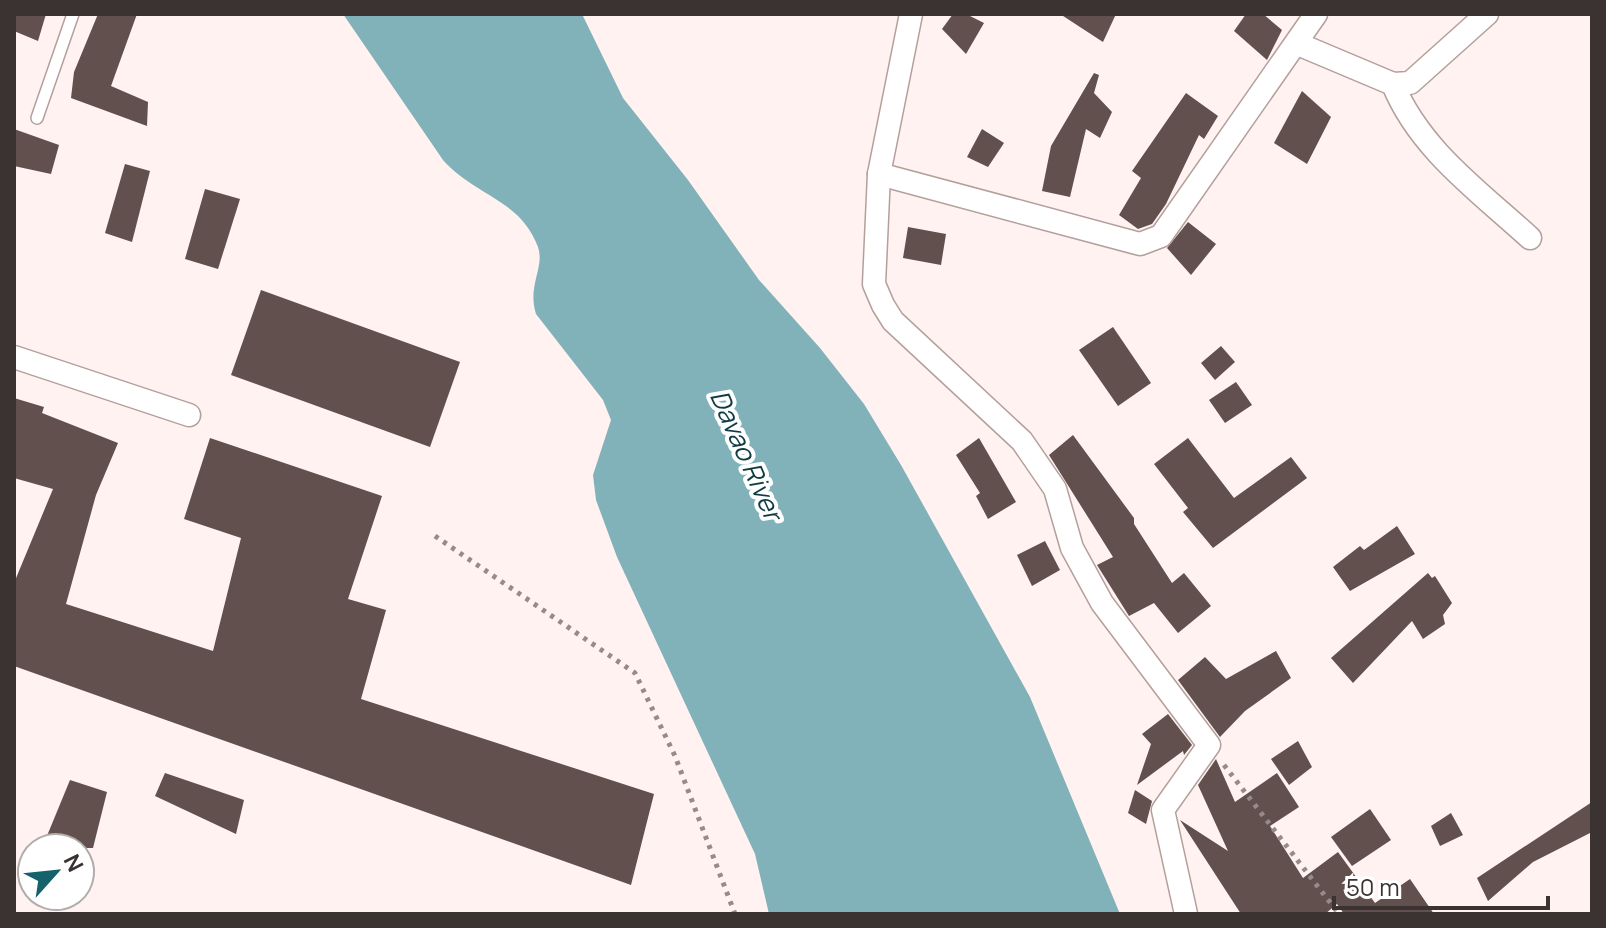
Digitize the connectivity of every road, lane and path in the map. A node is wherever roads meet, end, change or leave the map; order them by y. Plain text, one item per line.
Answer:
1 (73, 14) edge
2 (911, 14) edge
3 (1316, 14) edge
4 (1487, 14) edge
5 (1298, 44) junction
6 (1393, 84) junction
7 (37, 118) dead end
8 (879, 174) junction
9 (1530, 238) dead end
10 (14, 357) edge
11 (189, 415) dead end
12 (435, 536) dead end
13 (1209, 745) junction
14 (735, 914) edge
15 (1186, 914) edge
16 (1339, 914) edge

1 - 7 lane
2 - 8 street
3 - 5 street
4 - 6 street
5 - 6 street
5 - 8 street
6 - 9 street
8 - 13 street
10 - 11 street
12 - 14 path
13 - 15 street
13 - 16 path

